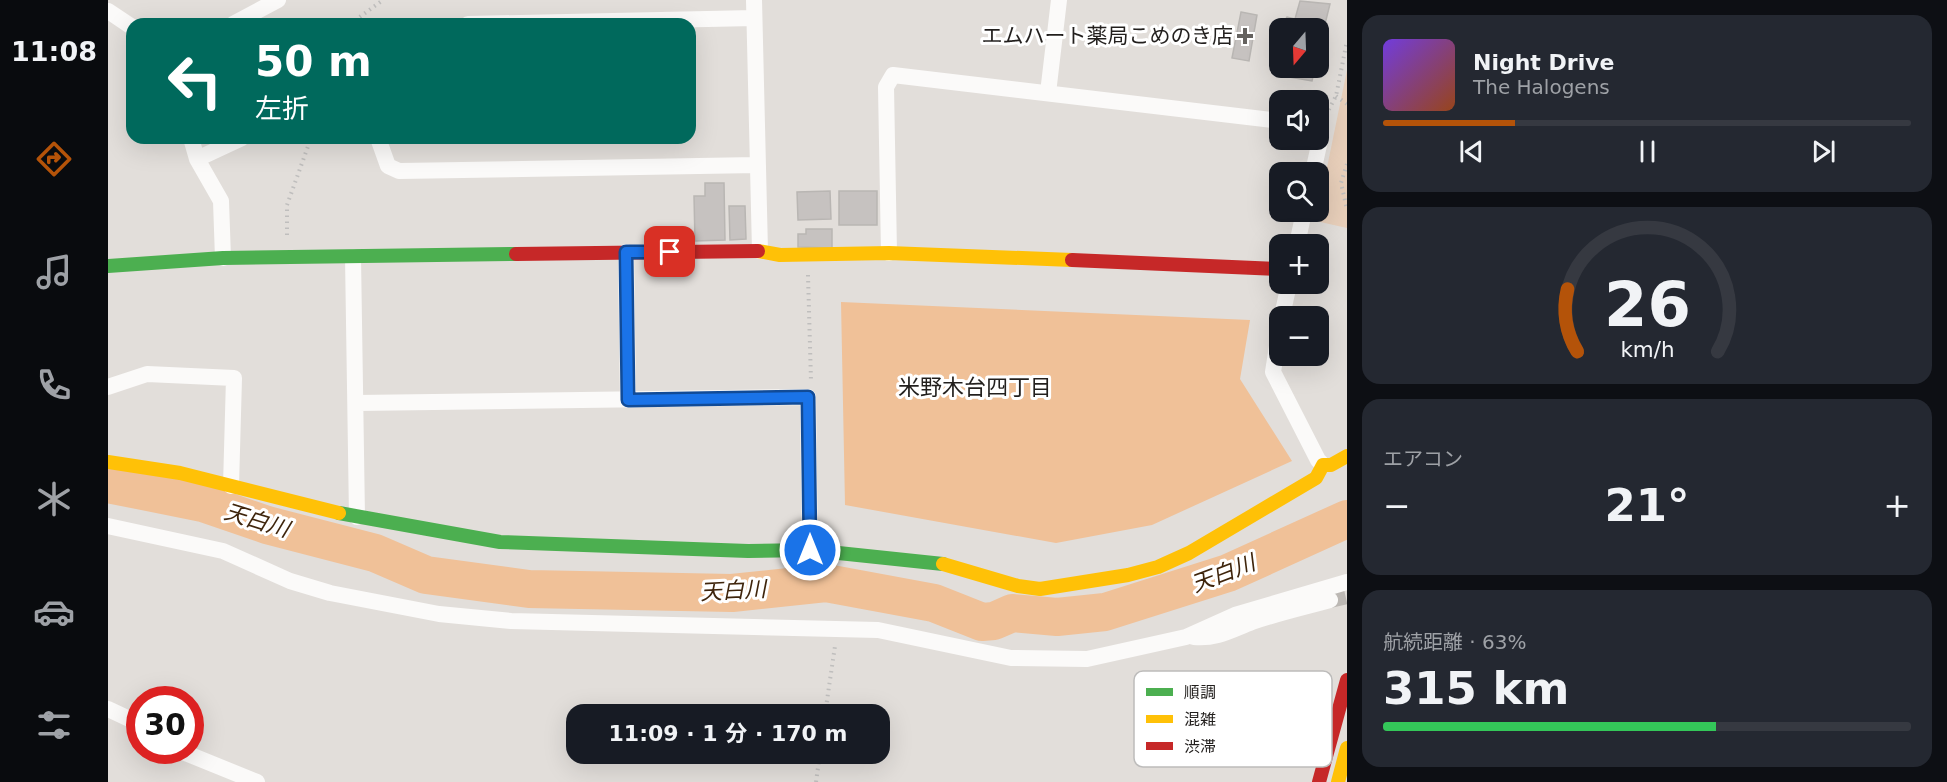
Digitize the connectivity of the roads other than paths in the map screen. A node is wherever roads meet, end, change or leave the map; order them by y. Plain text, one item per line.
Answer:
1 (278, 0) edge
2 (754, 0) edge
3 (1059, 0) edge
4 (108, 11) edge
5 (244, 18) edge
6 (754, 18) junction
7 (696, 19) edge
8 (126, 23) edge
9 (1048, 93) junction
10 (1269, 120) edge
11 (193, 144) edge
12 (229, 144) edge
13 (380, 144) edge
14 (197, 159) junction
15 (757, 165) junction
16 (760, 251) junction
17 (626, 252) junction
18 (889, 253) junction
19 (353, 257) junction
20 (223, 258) junction
21 (108, 266) edge
22 (1269, 269) edge
23 (1274, 366) edge
24 (108, 387) edge
25 (628, 400) junction
26 (357, 403) junction
27 (1347, 456) edge
28 (108, 462) edge
29 (1323, 465) junction
30 (231, 486) junction
31 (357, 517) junction
32 (108, 525) edge
33 (810, 550) junction
34 (1347, 582) edge
35 (1330, 600) tunnel mouth
36 (1186, 637) junction
37 (1347, 680) edge
38 (108, 709) edge
39 (126, 717) edge
40 (1332, 735) edge
41 (1347, 748) edge
42 (204, 761) edge
43 (1323, 767) edge
44 (257, 782) edge
45 (1319, 782) edge
46 (1338, 782) edge

1 - 5 street
2 - 6 street
3 - 9 street
4 - 8 street
6 - 7 street
6 - 15 street
9 - 10 street
9 - 18 street
11 - 14 street
12 - 14 street
13 - 15 street
14 - 20 street
15 - 16 street
16 - 17 street
16 - 18 street
17 - 19 street
17 - 25 street
18 - 22 street
19 - 20 street
19 - 26 street
20 - 21 street
23 - 29 street
24 - 30 street
25 - 26 street
25 - 33 street
26 - 31 street
27 - 29 street
28 - 30 street
29 - 33 street
30 - 31 street
31 - 33 street
32 - 36 street
34 - 36 street
35 - 36 street
37 - 40 street
38 - 39 street
41 - 46 street
42 - 44 street
43 - 45 street

